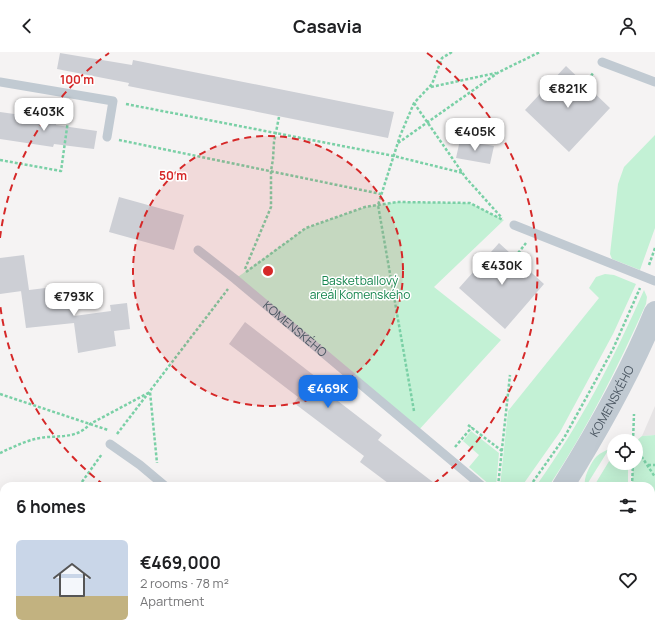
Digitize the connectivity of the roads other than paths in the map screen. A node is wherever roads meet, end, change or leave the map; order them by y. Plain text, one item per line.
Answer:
1 (602, 62) dead end
2 (0, 82) edge
3 (655, 82) edge
4 (107, 137) road end
5 (514, 225) road end
6 (198, 250) dead end
7 (655, 281) edge
8 (655, 312) edge
9 (110, 444) road end
10 (160, 482) edge
11 (477, 482) edge
12 (566, 482) edge

1 - 3 lane
2 - 4 lane
5 - 7 lane
6 - 11 lane, KOMENSKÉHO
8 - 12 street, KOMENSKÉHO
9 - 10 lane

